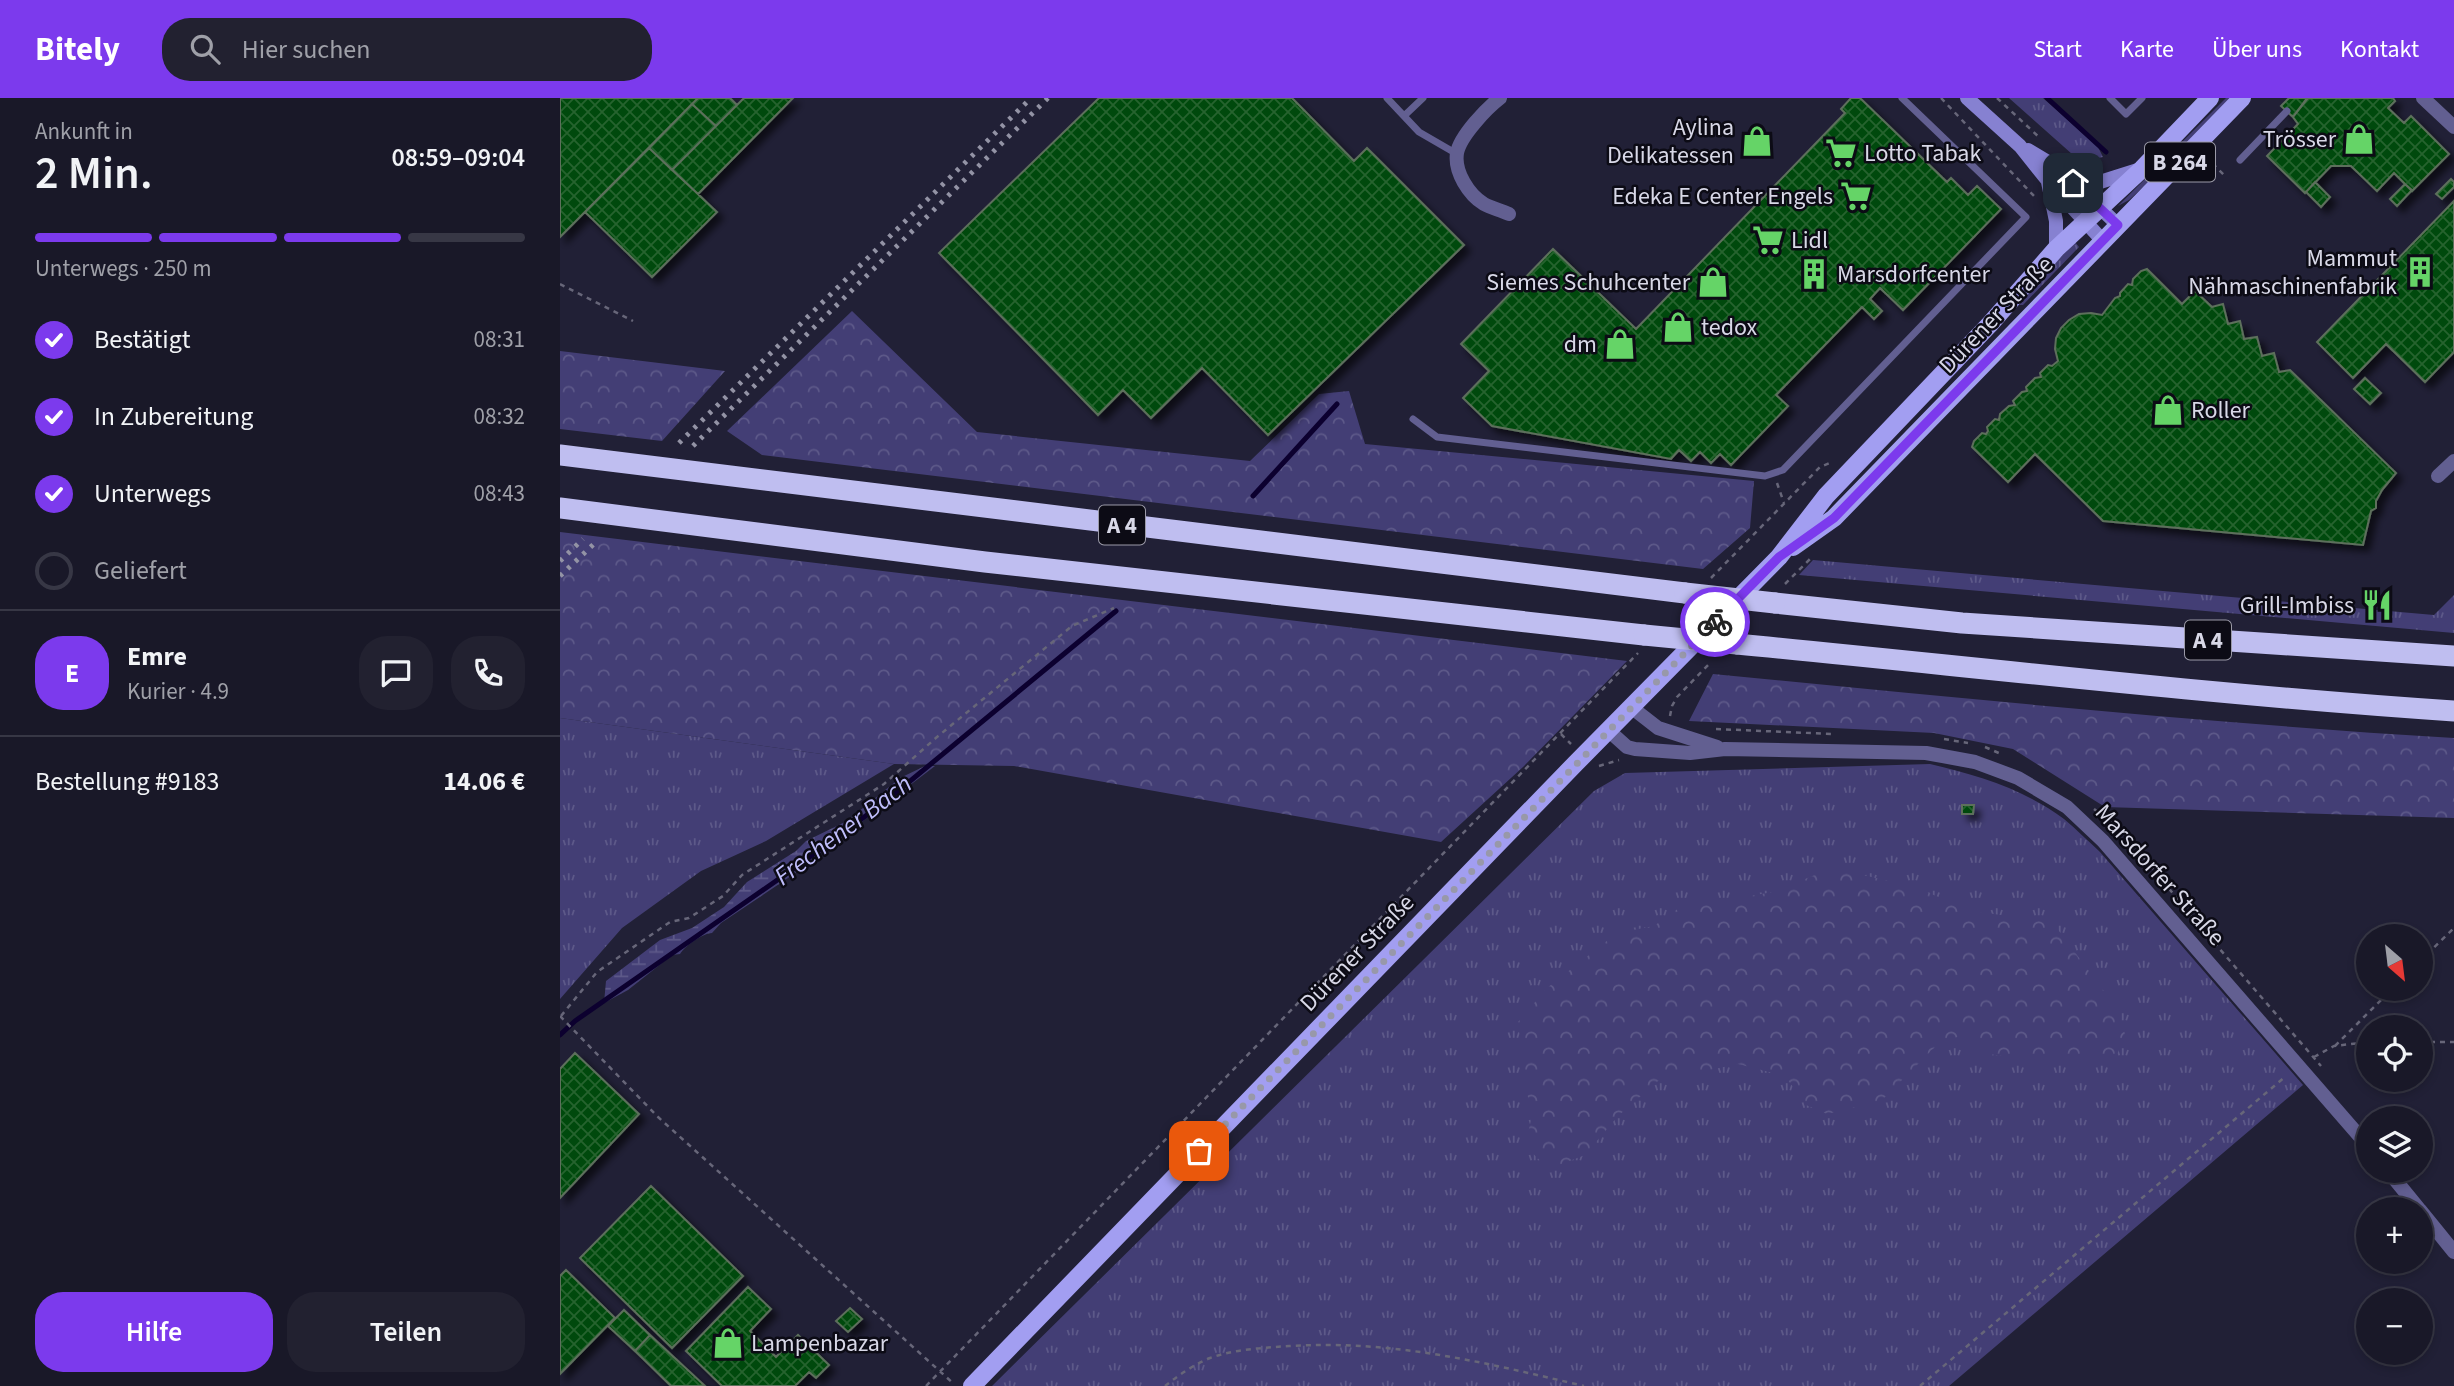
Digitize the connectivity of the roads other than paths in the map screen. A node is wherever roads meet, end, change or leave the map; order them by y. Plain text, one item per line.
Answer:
1 (1387, 98) edge
2 (1423, 98) edge
3 (1500, 98) edge
4 (1902, 98) edge
5 (1967, 98) edge
6 (2110, 98) edge
7 (2141, 98) edge
8 (2210, 98) edge
9 (2242, 98) edge
10 (2423, 98) edge
11 (2287, 111) dead end
12 (1404, 116) junction
13 (2454, 127) edge
14 (2020, 146) junction
15 (1457, 155) junction
16 (2240, 160) dead end
17 (2058, 168) junction
18 (2142, 169) junction
19 (2048, 181) junction
20 (2101, 209) junction
21 (1509, 214) dead end
22 (2086, 222) junction
23 (2118, 225) junction
24 (2103, 241) junction
25 (2056, 250) junction
26 (1413, 419) dead end
27 (560, 455) edge
28 (2454, 461) edge
29 (2438, 476) dead end
30 (560, 508) edge
31 (1779, 557) junction
32 (2454, 656) edge
33 (1631, 707) junction
34 (2454, 711) edge
35 (1608, 730) junction
36 (1725, 749) junction
37 (2356, 1132) edge
38 (2398, 1183) edge
39 (2409, 1197) edge
40 (2433, 1226) edge
41 (2454, 1252) edge
42 (972, 1386) edge

1 - 12 lane
2 - 12 lane
3 - 15 street
4 - 26 lane
5 - 14 main road
6 - 7 lane
8 - 18 main road, Dürener Straße / B 264
9 - 23 main road, Dürener Straße / B 264
10 - 13 street
11 - 16 lane
12 - 15 lane
14 - 17 main road
14 - 19 main road
15 - 21 street
17 - 18 main road, B 264
17 - 20 main road
18 - 20 main road, Dürener Straße / B 264
19 - 22 main road
19 - 25 main road
20 - 22 main road, Dürener Straße / B 264
20 - 23 main road
22 - 24 main road
22 - 25 main road, Dürener Straße / B 264
23 - 24 main road, Dürener Straße / B 264
24 - 31 main road, Dürener Straße / B 264
25 - 31 main road, Dürener Straße / B 264
27 - 32 highway, A 4, bridge
28 - 29 street
30 - 34 highway, A 4, bridge
31 - 33 main road, Dürener Straße / B 264
33 - 35 main road, Dürener Straße / B 264
33 - 36 street, Marsdorfer Straße
35 - 36 street, Marsdorfer Straße
35 - 42 main road, Dürener Straße / B 264
36 - 37 street, Marsdorfer Straße
38 - 39 street
40 - 41 street

